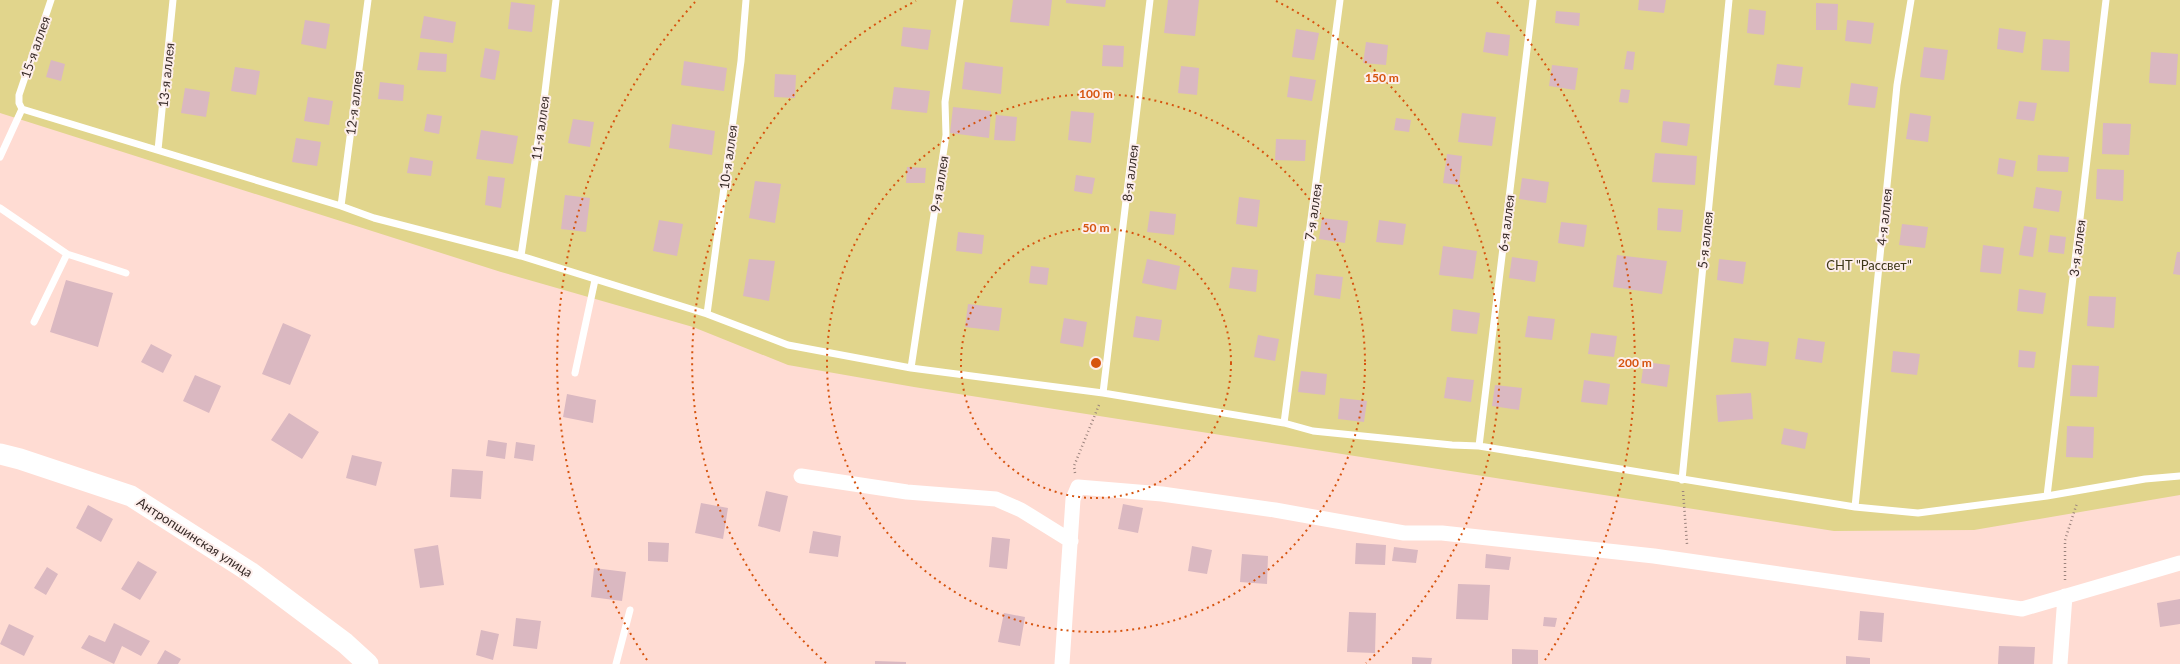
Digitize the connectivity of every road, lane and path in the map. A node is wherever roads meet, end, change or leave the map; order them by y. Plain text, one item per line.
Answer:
1 (51, 0) edge
2 (173, 0) edge
3 (368, 0) edge
4 (556, 0) edge
5 (746, 0) edge
6 (960, 0) edge
7 (1150, 0) edge
8 (1340, 0) edge
9 (1533, 0) edge
10 (1729, 0) edge
11 (1911, 0) edge
12 (2106, 0) edge
13 (22, 109) junction
14 (158, 150) junction
15 (0, 157) edge
16 (341, 206) junction
17 (0, 208) edge
18 (67, 254) junction
19 (521, 256) junction
20 (126, 273) dead end
21 (595, 280) junction
22 (707, 314) junction
23 (34, 322) dead end
24 (911, 368) junction
25 (576, 373) dead end
26 (1103, 394) junction
27 (1284, 423) junction
28 (1479, 446) junction
29 (0, 454) edge
30 (801, 476) dead end
31 (2180, 476) edge
32 (1682, 480) junction
33 (1078, 487) junction
34 (2081, 490) junction
35 (2047, 496) junction
36 (1855, 507) junction
37 (1071, 542) junction
38 (1688, 561) junction
39 (2180, 563) edge
40 (2065, 596) junction
41 (630, 610) dead end
42 (368, 664) edge
43 (616, 664) edge
44 (1062, 664) edge
45 (2060, 664) edge

1 - 13 lane, 15-я аллея
2 - 14 lane, 13-я аллея
3 - 16 lane, 12-я аллея
4 - 19 lane, 11-я аллея
5 - 22 lane, 10-я аллея
6 - 24 lane, 9-я аллея
7 - 26 lane, 8-я аллея
8 - 27 lane, 7-я аллея
9 - 28 lane, 6-я аллея
10 - 32 lane, 5-я аллея
11 - 36 lane, 4-я аллея
12 - 35 lane, 3-я аллея
13 - 14 lane
13 - 15 lane
14 - 16 lane
16 - 19 lane
17 - 18 lane
18 - 20 lane
18 - 23 lane
19 - 21 lane
21 - 22 lane
21 - 25 lane
22 - 24 lane
24 - 26 lane
26 - 27 lane
26 - 33 path
27 - 28 lane
28 - 32 lane
29 - 42 street, Антропшинская улица
30 - 37 street
31 - 34 lane
32 - 36 lane
32 - 38 path
33 - 37 street
33 - 38 street
34 - 35 lane
34 - 40 path
35 - 36 lane
37 - 44 street
38 - 40 street
39 - 40 street
40 - 45 street
41 - 43 lane

